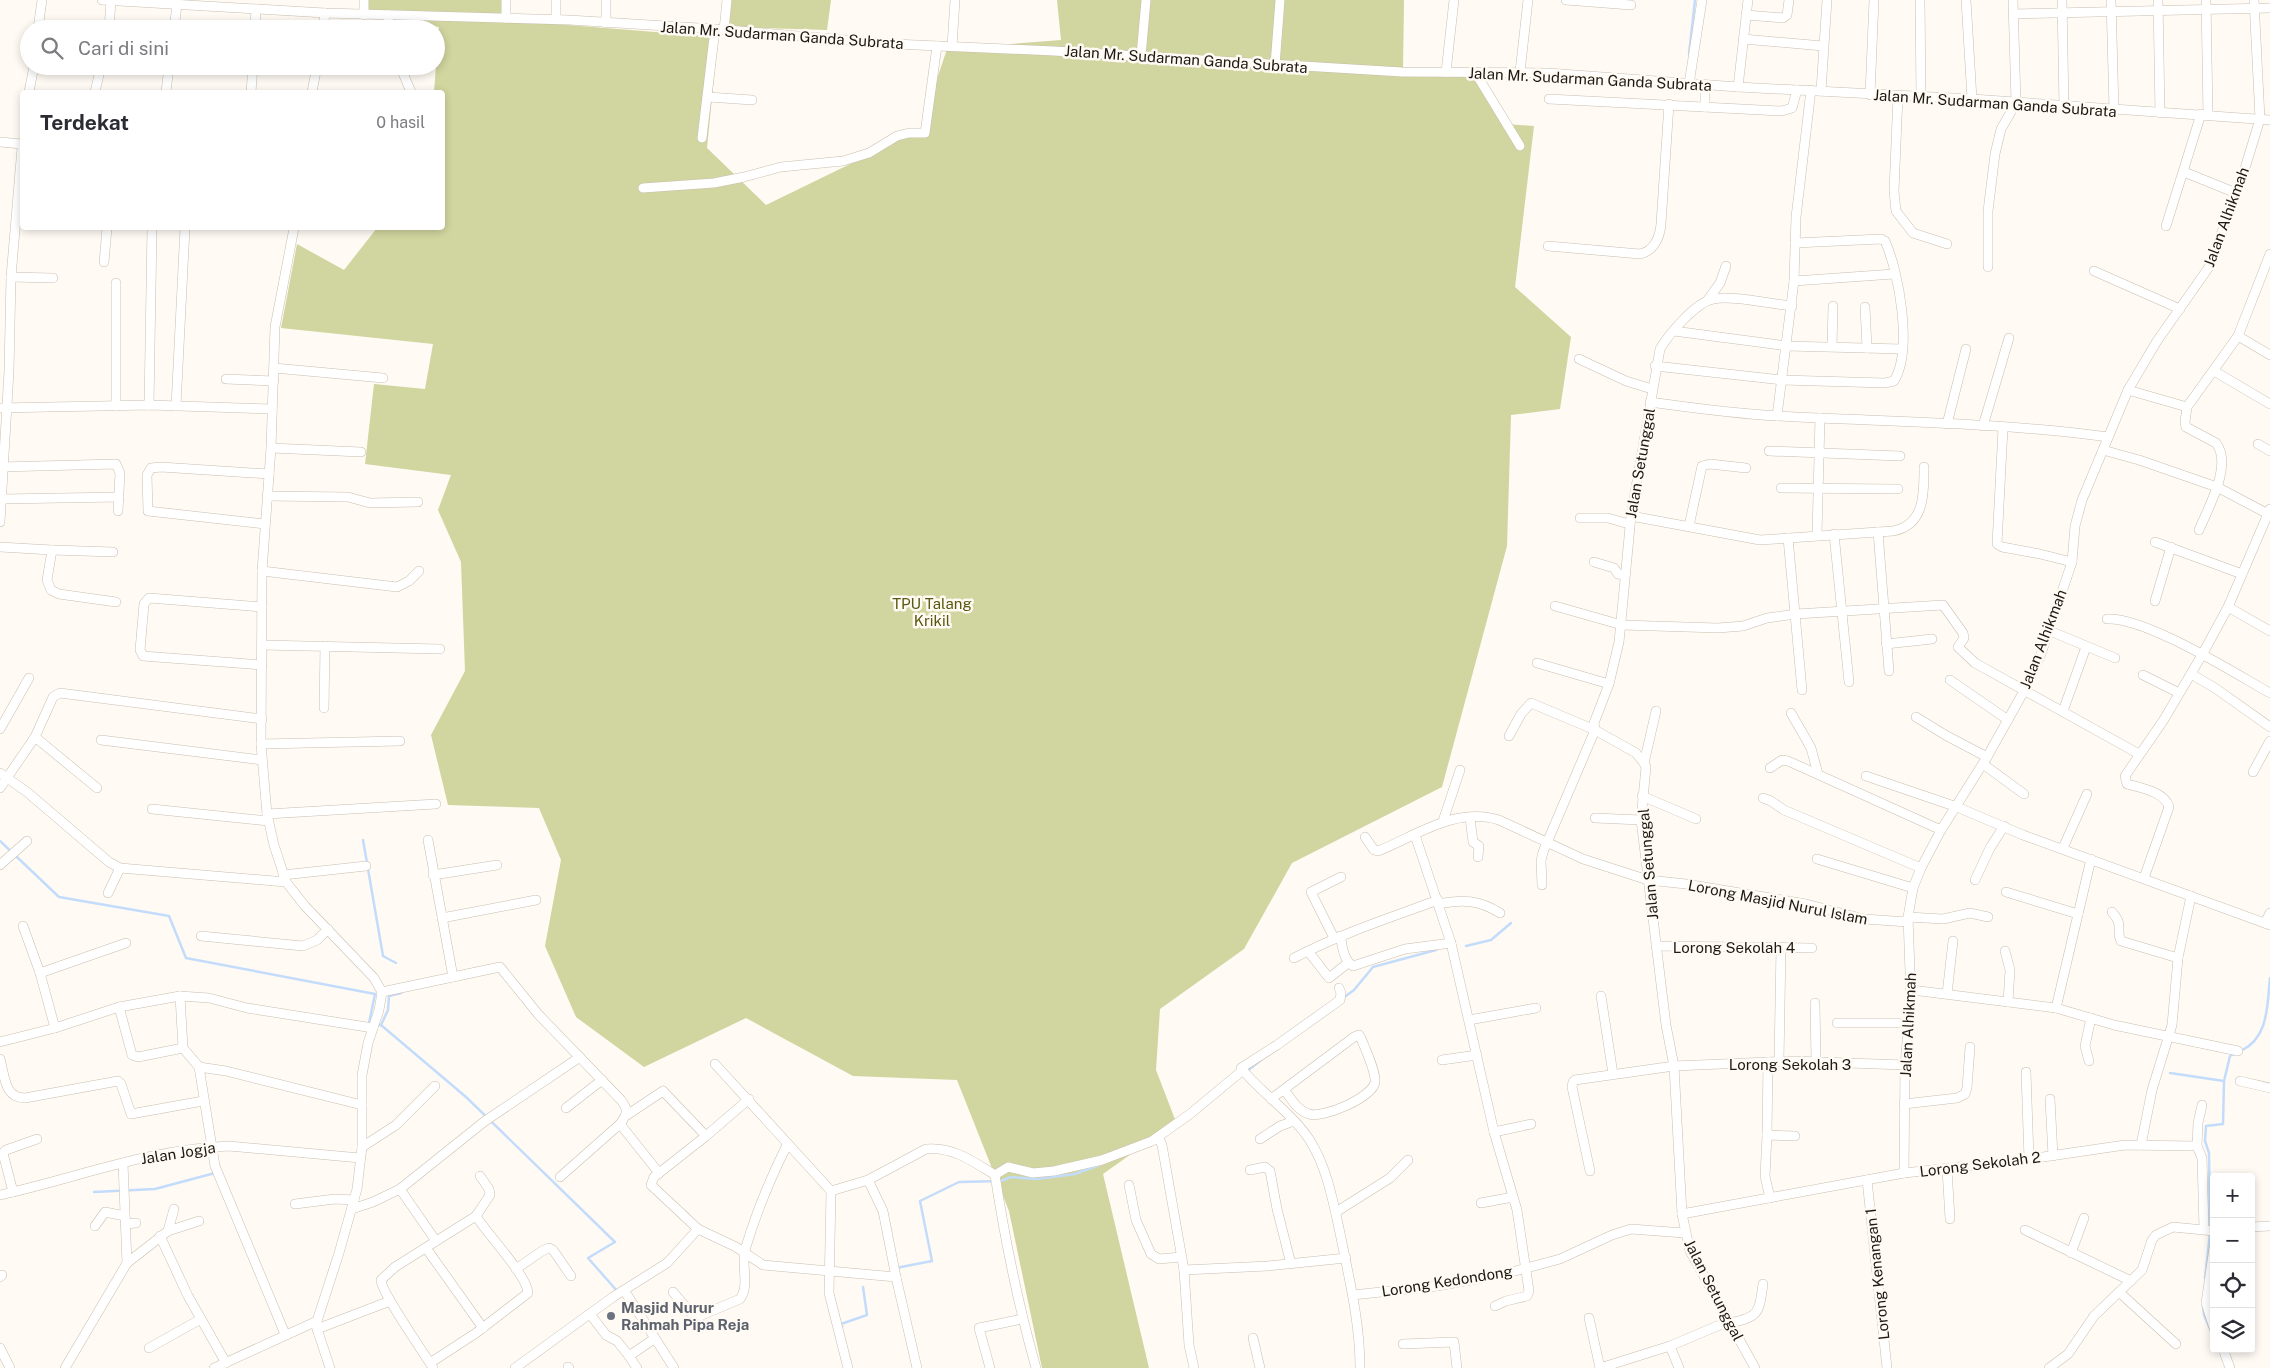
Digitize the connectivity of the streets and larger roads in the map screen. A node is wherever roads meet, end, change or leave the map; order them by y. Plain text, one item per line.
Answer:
1 (42, 0) edge
2 (106, 0) edge
3 (364, 0) edge
4 (506, 0) edge
5 (556, 0) edge
6 (606, 0) edge
7 (727, 0) edge
8 (955, 0) edge
9 (1146, 0) edge
10 (1280, 0) edge
11 (1454, 0) edge
12 (1528, 0) edge
13 (1566, 0) edge
14 (1702, 0) edge
15 (1748, 0) edge
16 (1789, 0) edge
17 (1827, 0) edge
18 (1874, 0) edge
19 (1920, 0) edge
20 (1966, 0) edge
21 (2013, 0) edge
22 (2062, 0) edge
23 (2111, 0) edge
24 (2158, 0) edge
25 (2254, 4) edge
26 (177, 5) junction
27 (1630, 5) dead end
28 (2206, 5) edge
29 (2270, 8) edge
30 (256, 9) junction
31 (2158, 11) junction
32 (2112, 12) junction
33 (325, 13) junction
34 (2063, 13) junction
35 (2014, 14) junction
36 (364, 15) junction
37 (388, 15) junction
38 (1746, 15) junction
39 (506, 18) junction
40 (556, 19) junction
41 (39, 20) edge
42 (108, 20) edge
43 (175, 20) edge
44 (255, 20) edge
45 (324, 20) edge
46 (388, 20) edge
47 (606, 23) junction
48 (719, 29) junction
49 (1743, 39) junction
50 (937, 46) junction
51 (952, 46) junction
52 (1823, 46) junction
53 (1141, 56) junction
54 (1275, 65) junction
55 (1446, 72) junction
56 (1475, 72) junction
57 (1520, 72) junction
58 (32, 75) edge
59 (99, 75) edge
60 (168, 75) edge
61 (252, 75) edge
62 (315, 75) edge
63 (404, 75) edge
64 (1689, 84) junction
65 (1705, 85) junction
66 (1738, 87) junction
67 (29, 90) edge
68 (95, 90) edge
69 (166, 90) edge
70 (250, 90) edge
71 (312, 90) edge
72 (410, 90) edge
73 (1797, 90) junction
74 (1811, 90) junction
75 (1821, 92) junction
76 (1870, 95) junction
77 (1898, 96) junction
78 (708, 97) junction
79 (1921, 97) junction
80 (1549, 99) dead end
81 (1972, 99) junction
82 (752, 100) dead end
83 (2016, 102) junction
84 (1669, 104) junction
85 (2064, 106) junction
86 (1705, 107) junction
87 (2114, 110) junction
88 (2160, 113) junction
89 (2205, 114) junction
90 (2260, 119) junction
91 (2270, 120) edge
92 (702, 138) dead end
93 (0, 142) edge
94 (20, 144) edge
95 (1520, 146) dead end
96 (2184, 172) junction
97 (643, 188) dead end
98 (20, 189) edge
99 (2236, 192) junction
100 (2166, 226) dead end
101 (106, 230) edge
102 (152, 230) edge
103 (185, 230) edge
104 (294, 230) edge
105 (1795, 243) junction
106 (1947, 244) dead end
107 (1548, 246) dead end
108 (2270, 254) edge
109 (104, 262) dead end
110 (1726, 266) dead end
111 (1988, 267) dead end
112 (2094, 271) dead end
113 (1894, 274) junction
114 (11, 277) junction
115 (53, 278) dead end
116 (1794, 281) junction
117 (116, 283) dead end
118 (1707, 301) junction
119 (1792, 306) junction
120 (1832, 306) dead end
121 (1865, 307) dead end
122 (2180, 309) junction
123 (1674, 331) junction
124 (2238, 336) junction
125 (2009, 338) dead end
126 (5, 346) edge
127 (1787, 346) junction
128 (1832, 346) junction
129 (1866, 348) junction
130 (1902, 348) junction
131 (1966, 349) dead end
132 (2270, 355) edge
133 (1579, 359) dead end
134 (1655, 366) junction
135 (274, 368) junction
136 (2214, 371) junction
137 (383, 378) dead end
138 (226, 379) dead end
139 (1782, 380) junction
140 (274, 381) junction
141 (1652, 389) junction
142 (2128, 390) junction
143 (1650, 402) junction
144 (2270, 404) edge
145 (116, 406) junction
146 (150, 406) junction
147 (176, 406) junction
148 (3, 407) edge
149 (2187, 407) junction
150 (272, 409) junction
151 (1777, 416) junction
152 (1820, 418) junction
153 (1947, 424) junction
154 (1983, 426) junction
155 (2004, 428) junction
156 (2108, 437) junction
157 (2258, 444) dead end
158 (271, 448) junction
159 (2103, 450) junction
160 (2270, 450) edge
161 (1769, 451) dead end
162 (360, 452) dead end
163 (1819, 452) junction
164 (1900, 456) dead end
165 (2, 467) edge
166 (1924, 467) dead end
167 (1746, 468) dead end
168 (269, 474) junction
169 (1818, 486) junction
170 (2217, 487) junction
171 (1780, 488) dead end
172 (1898, 489) dead end
173 (267, 496) junction
174 (119, 497) junction
175 (2, 499) junction
176 (418, 502) dead end
177 (118, 512) dead end
178 (2269, 513) edge
179 (1580, 518) dead end
180 (1630, 520) junction
181 (0, 522) edge
182 (265, 524) junction
183 (1689, 526) junction
184 (2199, 530) dead end
185 (1878, 532) junction
186 (1834, 534) junction
187 (1817, 535) junction
188 (1788, 538) junction
189 (2155, 542) dead end
190 (0, 547) edge
191 (2171, 547) junction
192 (52, 550) junction
193 (113, 552) dead end
194 (1594, 562) dead end
195 (2072, 562) junction
196 (419, 570) dead end
197 (262, 571) junction
198 (2242, 574) junction
199 (1624, 575) junction
200 (2155, 601) dead end
201 (116, 602) dead end
202 (1555, 606) dead end
203 (262, 607) junction
204 (2228, 607) junction
205 (1884, 608) junction
206 (1842, 612) junction
207 (1796, 614) junction
208 (2107, 619) dead end
209 (1622, 625) junction
210 (2050, 631) junction
211 (2270, 631) edge
212 (1932, 639) dead end
213 (1886, 644) junction
214 (262, 645) junction
215 (325, 646) junction
216 (2086, 646) junction
217 (440, 649) dead end
218 (2202, 655) junction
219 (2115, 658) dead end
220 (1537, 663) dead end
221 (262, 665) junction
222 (1889, 671) dead end
223 (2191, 674) junction
224 (2142, 675) dead end
225 (29, 678) dead end
226 (1950, 680) dead end
227 (1849, 682) dead end
228 (1609, 684) junction
229 (1802, 690) dead end
230 (2024, 691) junction
231 (2179, 693) junction
232 (2270, 693) edge
233 (324, 708) dead end
234 (1656, 710) dead end
235 (2063, 710) junction
236 (1791, 713) dead end
237 (1916, 717) dead end
238 (262, 719) junction
239 (2008, 720) junction
240 (2270, 727) edge
241 (0, 729) edge
242 (1595, 730) junction
243 (1509, 736) dead end
244 (35, 737) junction
245 (101, 740) dead end
246 (2270, 740) edge
247 (400, 741) dead end
248 (261, 744) junction
249 (2139, 754) junction
250 (262, 760) junction
251 (1985, 760) junction
252 (1644, 762) junction
253 (1770, 768) dead end
254 (1460, 770) dead end
255 (0, 772) edge
256 (2254, 772) dead end
257 (1818, 774) junction
258 (1866, 776) dead end
259 (8, 778) junction
260 (0, 788) edge
261 (96, 788) dead end
262 (2024, 794) dead end
263 (2087, 794) dead end
264 (1642, 796) junction
265 (1763, 798) dead end
266 (436, 804) dead end
267 (1957, 807) junction
268 (152, 809) dead end
269 (267, 817) junction
270 (1470, 818) junction
271 (1595, 818) dead end
272 (1696, 819) dead end
273 (1641, 820) junction
274 (1443, 821) junction
275 (2004, 826) junction
276 (1941, 830) junction
277 (1415, 835) junction
278 (1365, 837) dead end
279 (428, 840) dead end
280 (27, 842) dead end
281 (1547, 844) junction
282 (2063, 848) junction
283 (1478, 857) dead end
284 (1817, 859) dead end
285 (2091, 859) junction
286 (497, 864) dead end
287 (0, 865) edge
288 (366, 866) dead end
289 (120, 868) junction
290 (1921, 868) junction
291 (433, 875) junction
292 (1341, 877) dead end
293 (2144, 878) junction
294 (284, 879) junction
295 (1648, 880) junction
296 (1975, 880) dead end
297 (1542, 885) dead end
298 (1913, 888) junction
299 (2006, 892) dead end
300 (108, 893) dead end
301 (2191, 896) junction
302 (536, 900) dead end
303 (1439, 902) junction
304 (2112, 912) dead end
305 (1500, 913) dead end
306 (2270, 913) edge
307 (2078, 914) junction
308 (1988, 916) dead end
309 (442, 918) junction
310 (1908, 920) junction
311 (2267, 924) edge
312 (23, 926) dead end
313 (328, 929) junction
314 (202, 936) dead end
315 (1337, 937) junction
316 (1953, 941) dead end
317 (1452, 943) junction
318 (126, 944) dead end
319 (1656, 946) junction
320 (1781, 947) junction
321 (1812, 948) dead end
322 (1308, 951) junction
323 (2005, 951) dead end
324 (1294, 958) dead end
325 (2178, 958) junction
326 (1348, 963) junction
327 (40, 973) junction
328 (453, 977) junction
329 (1339, 988) dead end
330 (1912, 990) junction
331 (382, 992) junction
332 (1946, 994) junction
333 (180, 996) junction
334 (1602, 996) dead end
335 (1815, 1002) dead end
336 (2008, 1002) junction
337 (119, 1007) junction
338 (1536, 1008) dead end
339 (2056, 1008) junction
340 (2091, 1018) junction
341 (1469, 1020) junction
342 (1837, 1023) dead end
343 (1910, 1023) junction
344 (374, 1027) junction
345 (55, 1028) junction
346 (2169, 1036) junction
347 (0, 1042) edge
348 (1970, 1047) dead end
349 (183, 1048) junction
350 (2238, 1050) dead end
351 (1477, 1055) junction
352 (580, 1057) junction
353 (0, 1059) edge
354 (1442, 1060) dead end
355 (1780, 1061) junction
356 (2089, 1061) dead end
357 (1768, 1062) junction
358 (1816, 1062) junction
359 (715, 1064) dead end
360 (1674, 1066) junction
361 (1905, 1066) junction
362 (199, 1067) junction
363 (2026, 1072) dead end
364 (1245, 1073) junction
365 (1613, 1074) junction
366 (602, 1080) junction
367 (2240, 1082) dead end
368 (435, 1086) dead end
369 (2270, 1088) edge
370 (1285, 1091) junction
371 (748, 1099) junction
372 (1271, 1099) junction
373 (2050, 1099) dead end
374 (203, 1101) junction
375 (1904, 1104) junction
376 (362, 1105) junction
377 (2202, 1105) dead end
378 (566, 1108) dead end
379 (627, 1114) junction
380 (1294, 1120) junction
381 (620, 1124) junction
382 (1531, 1124) dead end
383 (1494, 1132) junction
384 (1767, 1135) junction
385 (706, 1136) junction
386 (1795, 1136) dead end
387 (37, 1139) dead end
388 (1260, 1139) dead end
389 (1160, 1140) junction
390 (788, 1145) junction
391 (2141, 1145) junction
392 (362, 1146) junction
393 (2197, 1146) junction
394 (211, 1147) junction
395 (2053, 1156) junction
396 (360, 1158) junction
397 (2029, 1159) junction
398 (1408, 1160) dead end
399 (123, 1163) junction
400 (1947, 1169) junction
401 (1250, 1170) dead end
402 (1590, 1171) dead end
403 (659, 1172) junction
404 (1904, 1174) junction
405 (480, 1176) dead end
406 (560, 1177) dead end
407 (868, 1180) junction
408 (996, 1180) junction
409 (1867, 1180) junction
410 (1129, 1184) dead end
411 (400, 1189) junction
412 (831, 1191) junction
413 (13, 1192) junction
414 (0, 1195) edge
415 (1513, 1197) junction
416 (1770, 1198) junction
417 (295, 1204) dead end
418 (1481, 1204) dead end
419 (353, 1205) junction
420 (174, 1209) dead end
421 (1336, 1212) junction
422 (1682, 1214) junction
423 (476, 1216) junction
424 (2084, 1218) dead end
425 (1950, 1219) dead end
426 (125, 1220) junction
427 (199, 1220) dead end
428 (136, 1223) dead end
429 (95, 1226) dead end
430 (2270, 1226) edge
431 (2255, 1227) edge
432 (698, 1229) junction
433 (2025, 1230) dead end
434 (2208, 1230) edge
435 (164, 1233) junction
436 (1684, 1233) junction
437 (436, 1242) junction
438 (426, 1248) junction
439 (745, 1252) junction
440 (2071, 1252) junction
441 (1181, 1257) junction
442 (1346, 1258) junction
443 (127, 1263) junction
444 (2212, 1263) edge
445 (1291, 1264) junction
446 (1526, 1268) junction
447 (516, 1269) junction
448 (831, 1270) junction
449 (1184, 1270) junction
450 (570, 1276) dead end
451 (896, 1277) junction
452 (2131, 1280) junction
453 (1763, 1284) dead end
454 (673, 1292) dead end
455 (2119, 1292) junction
456 (619, 1293) junction
457 (1353, 1295) junction
458 (390, 1301) junction
459 (1495, 1306) dead end
460 (590, 1314) junction
461 (2210, 1316) edge
462 (1589, 1318) dead end
463 (201, 1319) junction
464 (1022, 1319) junction
465 (1730, 1322) junction
466 (317, 1325) junction
467 (483, 1328) junction
468 (286, 1334) junction
469 (654, 1338) junction
470 (1253, 1338) dead end
471 (1403, 1344) dead end
472 (2176, 1344) dead end
473 (1670, 1346) junction
474 (0, 1348) edge
475 (148, 1348) dead end
476 (2225, 1353) edge
477 (631, 1355) junction
478 (226, 1363) junction
479 (432, 1365) edge
480 (10, 1368) edge
481 (65, 1368) edge
482 (214, 1368) edge
483 (330, 1368) edge
484 (515, 1368) edge
485 (637, 1368) edge
486 (674, 1368) edge
487 (848, 1368) edge
488 (917, 1368) edge
489 (990, 1368) edge
490 (1036, 1368) edge
491 (1194, 1368) edge
492 (1260, 1368) edge
493 (1360, 1368) edge
494 (1457, 1368) edge
495 (1600, 1368) edge
496 (1679, 1368) edge
497 (1754, 1368) edge
498 (1887, 1368) edge
499 (2049, 1368) edge
500 (2230, 1368) edge

1 - 41 street
2 - 26 street, Jalan Mr. Sudarman Ganda Subrata
2 - 42 street
3 - 36 street
4 - 39 street
5 - 40 street
6 - 47 street
7 - 48 street
8 - 51 street
9 - 53 street
10 - 54 street
11 - 55 street
12 - 57 street
13 - 27 street
14 - 64 street
15 - 38 street
16 - 38 street
17 - 52 street
18 - 76 street
19 - 79 street
20 - 81 street
21 - 35 street
22 - 34 street
23 - 32 street
24 - 31 street
25 - 28 street
25 - 29 street
25 - 90 street
26 - 30 street, Jalan Mr. Sudarman Ganda Subrata
26 - 43 street
28 - 31 street
28 - 89 street
30 - 33 street, Jalan Mr. Sudarman Ganda Subrata
30 - 44 street
31 - 32 street
31 - 88 street
32 - 34 street
32 - 87 street
33 - 36 street, Jalan Mr. Sudarman Ganda Subrata
33 - 45 street
34 - 35 street
34 - 85 street
35 - 83 street
36 - 37 street, Jalan Mr. Sudarman Ganda Subrata
37 - 39 street, Jalan Mr. Sudarman Ganda Subrata
37 - 46 street
38 - 49 street
39 - 40 street, Jalan Mr. Sudarman Ganda Subrata
40 - 47 street, Jalan Mr. Sudarman Ganda Subrata
47 - 48 street, Jalan Mr. Sudarman Ganda Subrata
48 - 50 street, Jalan Mr. Sudarman Ganda Subrata
48 - 78 street
49 - 52 street
49 - 66 street
50 - 51 street, Jalan Mr. Sudarman Ganda Subrata
50 - 97 street
51 - 53 street, Jalan Mr. Sudarman Ganda Subrata
52 - 75 street
53 - 54 street, Jalan Mr. Sudarman Ganda Subrata
54 - 55 street, Jalan Mr. Sudarman Ganda Subrata
55 - 56 street, Jalan Mr. Sudarman Ganda Subrata
56 - 57 street, Jalan Mr. Sudarman Ganda Subrata
56 - 95 street
57 - 64 street, Jalan Mr. Sudarman Ganda Subrata
58 - 67 street
59 - 68 street
60 - 69 street
61 - 70 street
62 - 71 street
63 - 72 street
64 - 65 street, Jalan Mr. Sudarman Ganda Subrata
65 - 66 street, Jalan Mr. Sudarman Ganda Subrata
65 - 86 street
66 - 73 street, Jalan Mr. Sudarman Ganda Subrata
73 - 74 street, Jalan Mr. Sudarman Ganda Subrata
73 - 86 street
74 - 75 street, Jalan Mr. Sudarman Ganda Subrata
74 - 105 street
75 - 76 street, Jalan Mr. Sudarman Ganda Subrata
76 - 77 street, Jalan Mr. Sudarman Ganda Subrata
77 - 79 street, Jalan Mr. Sudarman Ganda Subrata
77 - 106 street
78 - 82 street
78 - 92 street
79 - 81 street, Jalan Mr. Sudarman Ganda Subrata
80 - 84 street
81 - 83 street, Jalan Mr. Sudarman Ganda Subrata
83 - 85 street, Jalan Mr. Sudarman Ganda Subrata
83 - 111 street
84 - 86 street
84 - 107 street
85 - 87 street, Jalan Mr. Sudarman Ganda Subrata
87 - 88 street, Jalan Mr. Sudarman Ganda Subrata
88 - 89 street, Jalan Mr. Sudarman Ganda Subrata
89 - 90 street, Jalan Mr. Sudarman Ganda Subrata
89 - 96 street
90 - 91 street, Jalan Mr. Sudarman Ganda Subrata
90 - 99 street, Jalan Alhikmah
93 - 94 street
96 - 99 street
96 - 100 street
98 - 114 street
99 - 122 street, Jalan Alhikmah
101 - 109 street
102 - 146 street
103 - 147 street
104 - 135 street
105 - 113 street
105 - 116 street
108 - 124 street
110 - 118 street, Jalan Setunggal
112 - 122 street
113 - 116 street
113 - 130 street
114 - 115 street
114 - 126 street
116 - 119 street
117 - 145 street
118 - 119 street
118 - 123 street, Jalan Setunggal
119 - 127 street
120 - 128 street
121 - 129 street
122 - 142 street, Jalan Alhikmah
123 - 127 street
123 - 134 street, Jalan Setunggal
124 - 132 street
124 - 136 street
125 - 154 street
126 - 148 street
127 - 128 street
127 - 139 street
128 - 129 street
129 - 130 street
130 - 139 street
131 - 153 street
133 - 141 street
134 - 139 street
134 - 141 street, Jalan Setunggal
135 - 137 street
135 - 140 street
136 - 144 street
136 - 149 street
138 - 140 street
139 - 151 street
140 - 150 street
141 - 143 street, Jalan Setunggal
142 - 149 street
142 - 156 street, Jalan Alhikmah
143 - 151 street
143 - 180 street, Jalan Setunggal
145 - 146 street
145 - 148 street
146 - 147 street
147 - 150 street
148 - 165 street
149 - 170 street
150 - 158 street
151 - 152 street
152 - 153 street
152 - 163 street
153 - 154 street
154 - 155 street
155 - 156 street
155 - 195 street
156 - 159 street, Jalan Alhikmah
157 - 160 street
158 - 162 street
158 - 168 street
159 - 170 street
159 - 195 street, Jalan Alhikmah
161 - 163 street
163 - 164 street
163 - 169 street
165 - 174 street
165 - 175 street
166 - 185 street
167 - 183 street
168 - 173 street
168 - 182 street
169 - 171 street
169 - 172 street
169 - 187 street
170 - 178 street
170 - 184 street
173 - 176 street
173 - 182 street
174 - 175 street
174 - 177 street
175 - 181 street
178 - 198 street
179 - 180 street
180 - 183 street
180 - 199 street, Jalan Setunggal
182 - 197 street
183 - 188 street
185 - 186 street
185 - 205 street
186 - 187 street
186 - 206 street
187 - 188 street
188 - 207 street
189 - 191 street
190 - 192 street
191 - 198 street
191 - 200 street
192 - 193 street
192 - 201 street
194 - 199 street
195 - 210 street, Jalan Alhikmah
196 - 197 street
197 - 203 street
198 - 204 street
199 - 209 street, Jalan Setunggal
202 - 209 street
203 - 214 street
203 - 221 street
204 - 211 street
204 - 218 street
205 - 206 street
205 - 213 street
205 - 230 street
206 - 207 street
206 - 227 street
207 - 209 street
207 - 229 street
208 - 218 street
209 - 228 street, Jalan Setunggal
210 - 216 street
210 - 230 street, Jalan Alhikmah
212 - 213 street
213 - 222 street
214 - 215 street
214 - 221 street
215 - 217 street
215 - 233 street
216 - 219 street
216 - 235 street
218 - 223 street
218 - 232 street
220 - 228 street
221 - 238 street
223 - 231 street
223 - 240 street
224 - 231 street
225 - 241 street
226 - 239 street
228 - 242 street, Jalan Setunggal
230 - 235 street
230 - 239 street, Jalan Alhikmah
231 - 249 street
234 - 252 street, Jalan Setunggal
235 - 249 street
236 - 257 street
237 - 251 street
238 - 244 street
238 - 248 street
239 - 251 street, Jalan Alhikmah
242 - 243 street
242 - 252 street
242 - 281 street, Jalan Setunggal
244 - 259 street
244 - 261 street
245 - 250 street
246 - 256 street
247 - 248 street
248 - 250 street
249 - 293 street
250 - 269 street
251 - 262 street
251 - 267 street, Jalan Alhikmah
252 - 264 street, Jalan Setunggal
253 - 257 street
254 - 274 street
255 - 259 street
257 - 276 street
258 - 267 street
259 - 260 street
259 - 289 street
263 - 282 street
264 - 272 street
264 - 273 street, Jalan Setunggal
265 - 290 street
266 - 269 street
267 - 275 street
267 - 276 street, Jalan Alhikmah
268 - 269 street
269 - 294 street
270 - 274 street, Lorong Masjid Nurul Islam
270 - 281 street, Lorong Masjid Nurul Islam
270 - 283 street
271 - 273 street
273 - 295 street, Jalan Setunggal
274 - 277 street
275 - 282 street
275 - 296 street
276 - 290 street, Jalan Alhikmah
277 - 278 street
277 - 303 street
279 - 291 street
280 - 287 street
281 - 295 street, Lorong Masjid Nurul Islam
281 - 297 street, Jalan Setunggal
282 - 285 street
284 - 298 street
285 - 293 street
285 - 307 street
286 - 291 street
288 - 294 street
289 - 294 street
289 - 300 street
290 - 298 street, Jalan Alhikmah
291 - 309 street
292 - 315 street
293 - 301 street
294 - 313 street
295 - 310 street, Lorong Masjid Nurul Islam
295 - 319 street, Jalan Setunggal
298 - 310 street, Jalan Alhikmah
299 - 307 street
301 - 311 street
301 - 325 street
302 - 309 street
303 - 305 street
303 - 315 street
303 - 317 street
304 - 325 street
306 - 311 street
307 - 339 street
308 - 310 street, Lorong Masjid Nurul Islam
309 - 328 street
310 - 330 street, Jalan Alhikmah
312 - 327 street
313 - 314 street
313 - 331 street
315 - 322 street
315 - 326 street
316 - 332 street
317 - 326 street
317 - 341 street
318 - 327 street
319 - 320 street, Lorong Sekolah 4
319 - 360 street, Jalan Setunggal
320 - 321 street, Lorong Sekolah 4
320 - 355 street
322 - 324 street
322 - 326 street
323 - 336 street
325 - 346 street
327 - 345 street
328 - 331 street
328 - 352 street
329 - 364 street
330 - 332 street
330 - 343 street, Jalan Alhikmah
331 - 344 street
332 - 336 street
333 - 337 street
333 - 344 street
333 - 349 street
334 - 365 street
335 - 358 street
336 - 339 street
337 - 345 street
337 - 349 street
338 - 341 street
339 - 340 street
340 - 346 street
340 - 356 street
341 - 351 street
342 - 343 street
343 - 361 street, Jalan Alhikmah
344 - 376 street
345 - 347 street
346 - 350 street
346 - 391 street
348 - 375 street
349 - 362 street
351 - 354 street
351 - 383 street
352 - 366 street
352 - 411 street
353 - 374 street
355 - 357 street, Lorong Sekolah 3
355 - 358 street, Lorong Sekolah 3
357 - 360 street, Lorong Sekolah 3
357 - 384 street
358 - 361 street, Lorong Sekolah 3
359 - 371 street
360 - 365 street, Lorong Sekolah 3
360 - 422 street, Jalan Setunggal
361 - 375 street, Jalan Alhikmah
362 - 374 street
362 - 376 street
363 - 397 street
364 - 372 street
364 - 389 street
365 - 402 street, Lorong Sekolah 3
366 - 378 street
366 - 379 street
367 - 369 street
368 - 392 street
370 - 370 street
370 - 372 street
371 - 385 street
371 - 390 street
372 - 380 street
373 - 395 street
374 - 394 street
375 - 404 street, Jalan Alhikmah
376 - 392 street
377 - 393 street
379 - 381 street
379 - 385 street
380 - 388 street
380 - 421 street
381 - 403 street
381 - 406 street
382 - 383 street
383 - 415 street
384 - 386 street
384 - 416 street
385 - 403 street
387 - 413 street
389 - 408 street
389 - 441 street
390 - 412 street
390 - 439 street
391 - 393 street, Lorong Sekolah 2
391 - 395 street, Lorong Sekolah 2
392 - 396 street
393 - 434 street
394 - 396 street, Jalan Jogja
394 - 399 street, Jalan Jogja
394 - 468 street
395 - 397 street, Lorong Sekolah 2
396 - 419 street
397 - 400 street, Lorong Sekolah 2
398 - 421 street
399 - 413 street, Jalan Jogja
399 - 426 street
400 - 404 street, Lorong Sekolah 2
400 - 425 street
401 - 445 street
403 - 432 street
404 - 409 street, Lorong Sekolah 2
405 - 423 street
407 - 408 street
407 - 412 street
407 - 451 street
408 - 464 street
409 - 416 street, Lorong Sekolah 2
409 - 498 street, Lorong Kenangan 1
410 - 441 street
411 - 419 street
411 - 437 street
412 - 448 street
413 - 414 street, Jalan Jogja
415 - 418 street
415 - 446 street
416 - 422 street, Lorong Sekolah 2
417 - 419 street
419 - 466 street
420 - 435 street
421 - 442 street
422 - 436 street, Jalan Setunggal
423 - 437 street
423 - 447 street
424 - 440 street
426 - 428 street
426 - 429 street
426 - 443 street
427 - 435 street
430 - 431 street
432 - 439 street
432 - 456 street
433 - 440 street
434 - 452 street
435 - 443 street
435 - 463 street
436 - 446 street, Lorong Kedondong
436 - 465 street, Jalan Setunggal
437 - 438 street
438 - 458 street
438 - 467 street
439 - 448 street
439 - 454 street
440 - 452 street
441 - 449 street
442 - 445 street
442 - 457 street
443 - 481 street
444 - 461 street
445 - 449 street
446 - 457 street, Lorong Kedondong
446 - 459 street
447 - 450 street
447 - 467 street
448 - 451 street
448 - 487 street
449 - 491 street
451 - 488 street
452 - 455 street
453 - 465 street
455 - 472 street
455 - 499 street
456 - 460 street
456 - 469 street
457 - 493 street
458 - 466 street
458 - 479 street
460 - 477 street
460 - 484 street
462 - 495 street
463 - 475 street
463 - 478 street
464 - 489 street
464 - 490 street
465 - 473 street
465 - 497 street, Jalan Setunggal
466 - 468 street
466 - 483 street
467 - 479 street
468 - 478 street
469 - 477 street
469 - 486 street
470 - 492 street
471 - 494 street
473 - 495 street
473 - 496 street
474 - 480 street
476 - 500 street
477 - 485 street
478 - 482 street

